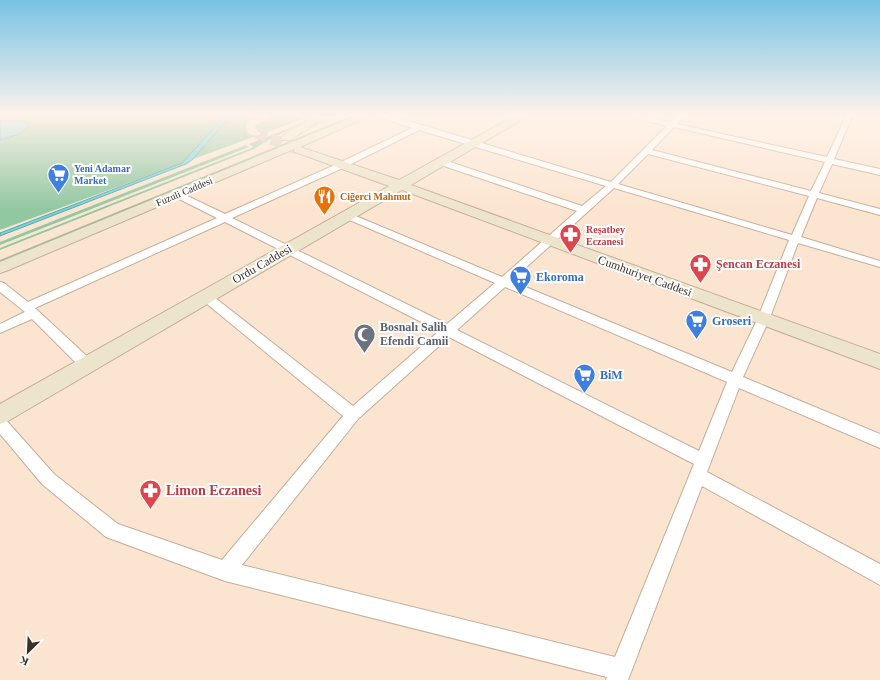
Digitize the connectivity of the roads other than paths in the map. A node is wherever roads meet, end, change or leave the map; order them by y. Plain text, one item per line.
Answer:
1 (267, 146) tunnel mouth
2 (378, 146) edge
3 (469, 146) edge
4 (483, 146) edge
5 (652, 146) edge
6 (767, 146) edge
7 (836, 146) edge
8 (299, 147) joint
9 (647, 151) junction
10 (829, 160) junction
11 (441, 162) junction
12 (338, 164) junction
13 (880, 172) edge
14 (613, 184) junction
15 (400, 186) junction
16 (176, 194) junction
17 (814, 195) junction
18 (585, 210) junction
19 (880, 212) edge
20 (348, 216) junction
21 (225, 219) junction
22 (795, 238) junction
23 (550, 242) junction
24 (288, 249) junction
25 (0, 255) edge
26 (880, 264) edge
27 (0, 268) edge
28 (504, 283) junction
29 (0, 286) edge
30 (205, 296) junction
31 (30, 310) junction
32 (763, 320) junction
33 (0, 329) edge
34 (447, 330) junction
35 (880, 362) edge
36 (88, 365) junction
37 (735, 380) junction
38 (0, 415) edge
39 (353, 415) junction
40 (0, 423) edge
41 (880, 441) edge
42 (700, 468) junction
43 (225, 571) junction
44 (880, 575) edge
45 (619, 675) edge

1 - 25 main road, Fuzuli Caddesi
2 - 12 street
3 - 11 main road, Ordu Caddesi
4 - 14 street
5 - 9 street
6 - 10 street
7 - 10 street
8 - 12 main road, Cumhuriyet Caddesi
8 - 16 main road, Fuzuli Caddesi
9 - 14 street
9 - 17 street
10 - 13 street
10 - 17 street
11 - 15 main road, Ordu Caddesi
11 - 18 street
12 - 15 main road, Cumhuriyet Caddesi
12 - 21 street
14 - 18 street
14 - 22 street
15 - 20 main road, Ordu Caddesi
15 - 23 main road, Cumhuriyet Caddesi
16 - 21 street
16 - 27 main road, Fuzuli Caddesi
17 - 19 street
17 - 22 street
18 - 23 street
20 - 24 main road, Ordu Caddesi
20 - 28 street
21 - 24 street
21 - 31 street
22 - 26 street
22 - 32 street
23 - 28 street
23 - 32 main road, Cumhuriyet Caddesi
24 - 30 main road, Ordu Caddesi
24 - 34 street
28 - 34 street
28 - 37 street
29 - 31 street
30 - 36 main road, Ordu Caddesi
30 - 39 street
31 - 33 street
31 - 36 street
32 - 35 main road, Cumhuriyet Caddesi
32 - 37 street
34 - 39 street
34 - 42 street
36 - 38 main road, Ordu Caddesi
37 - 41 street
37 - 42 street
39 - 43 street
40 - 43 street
42 - 44 street
42 - 45 street
43 - 45 street

